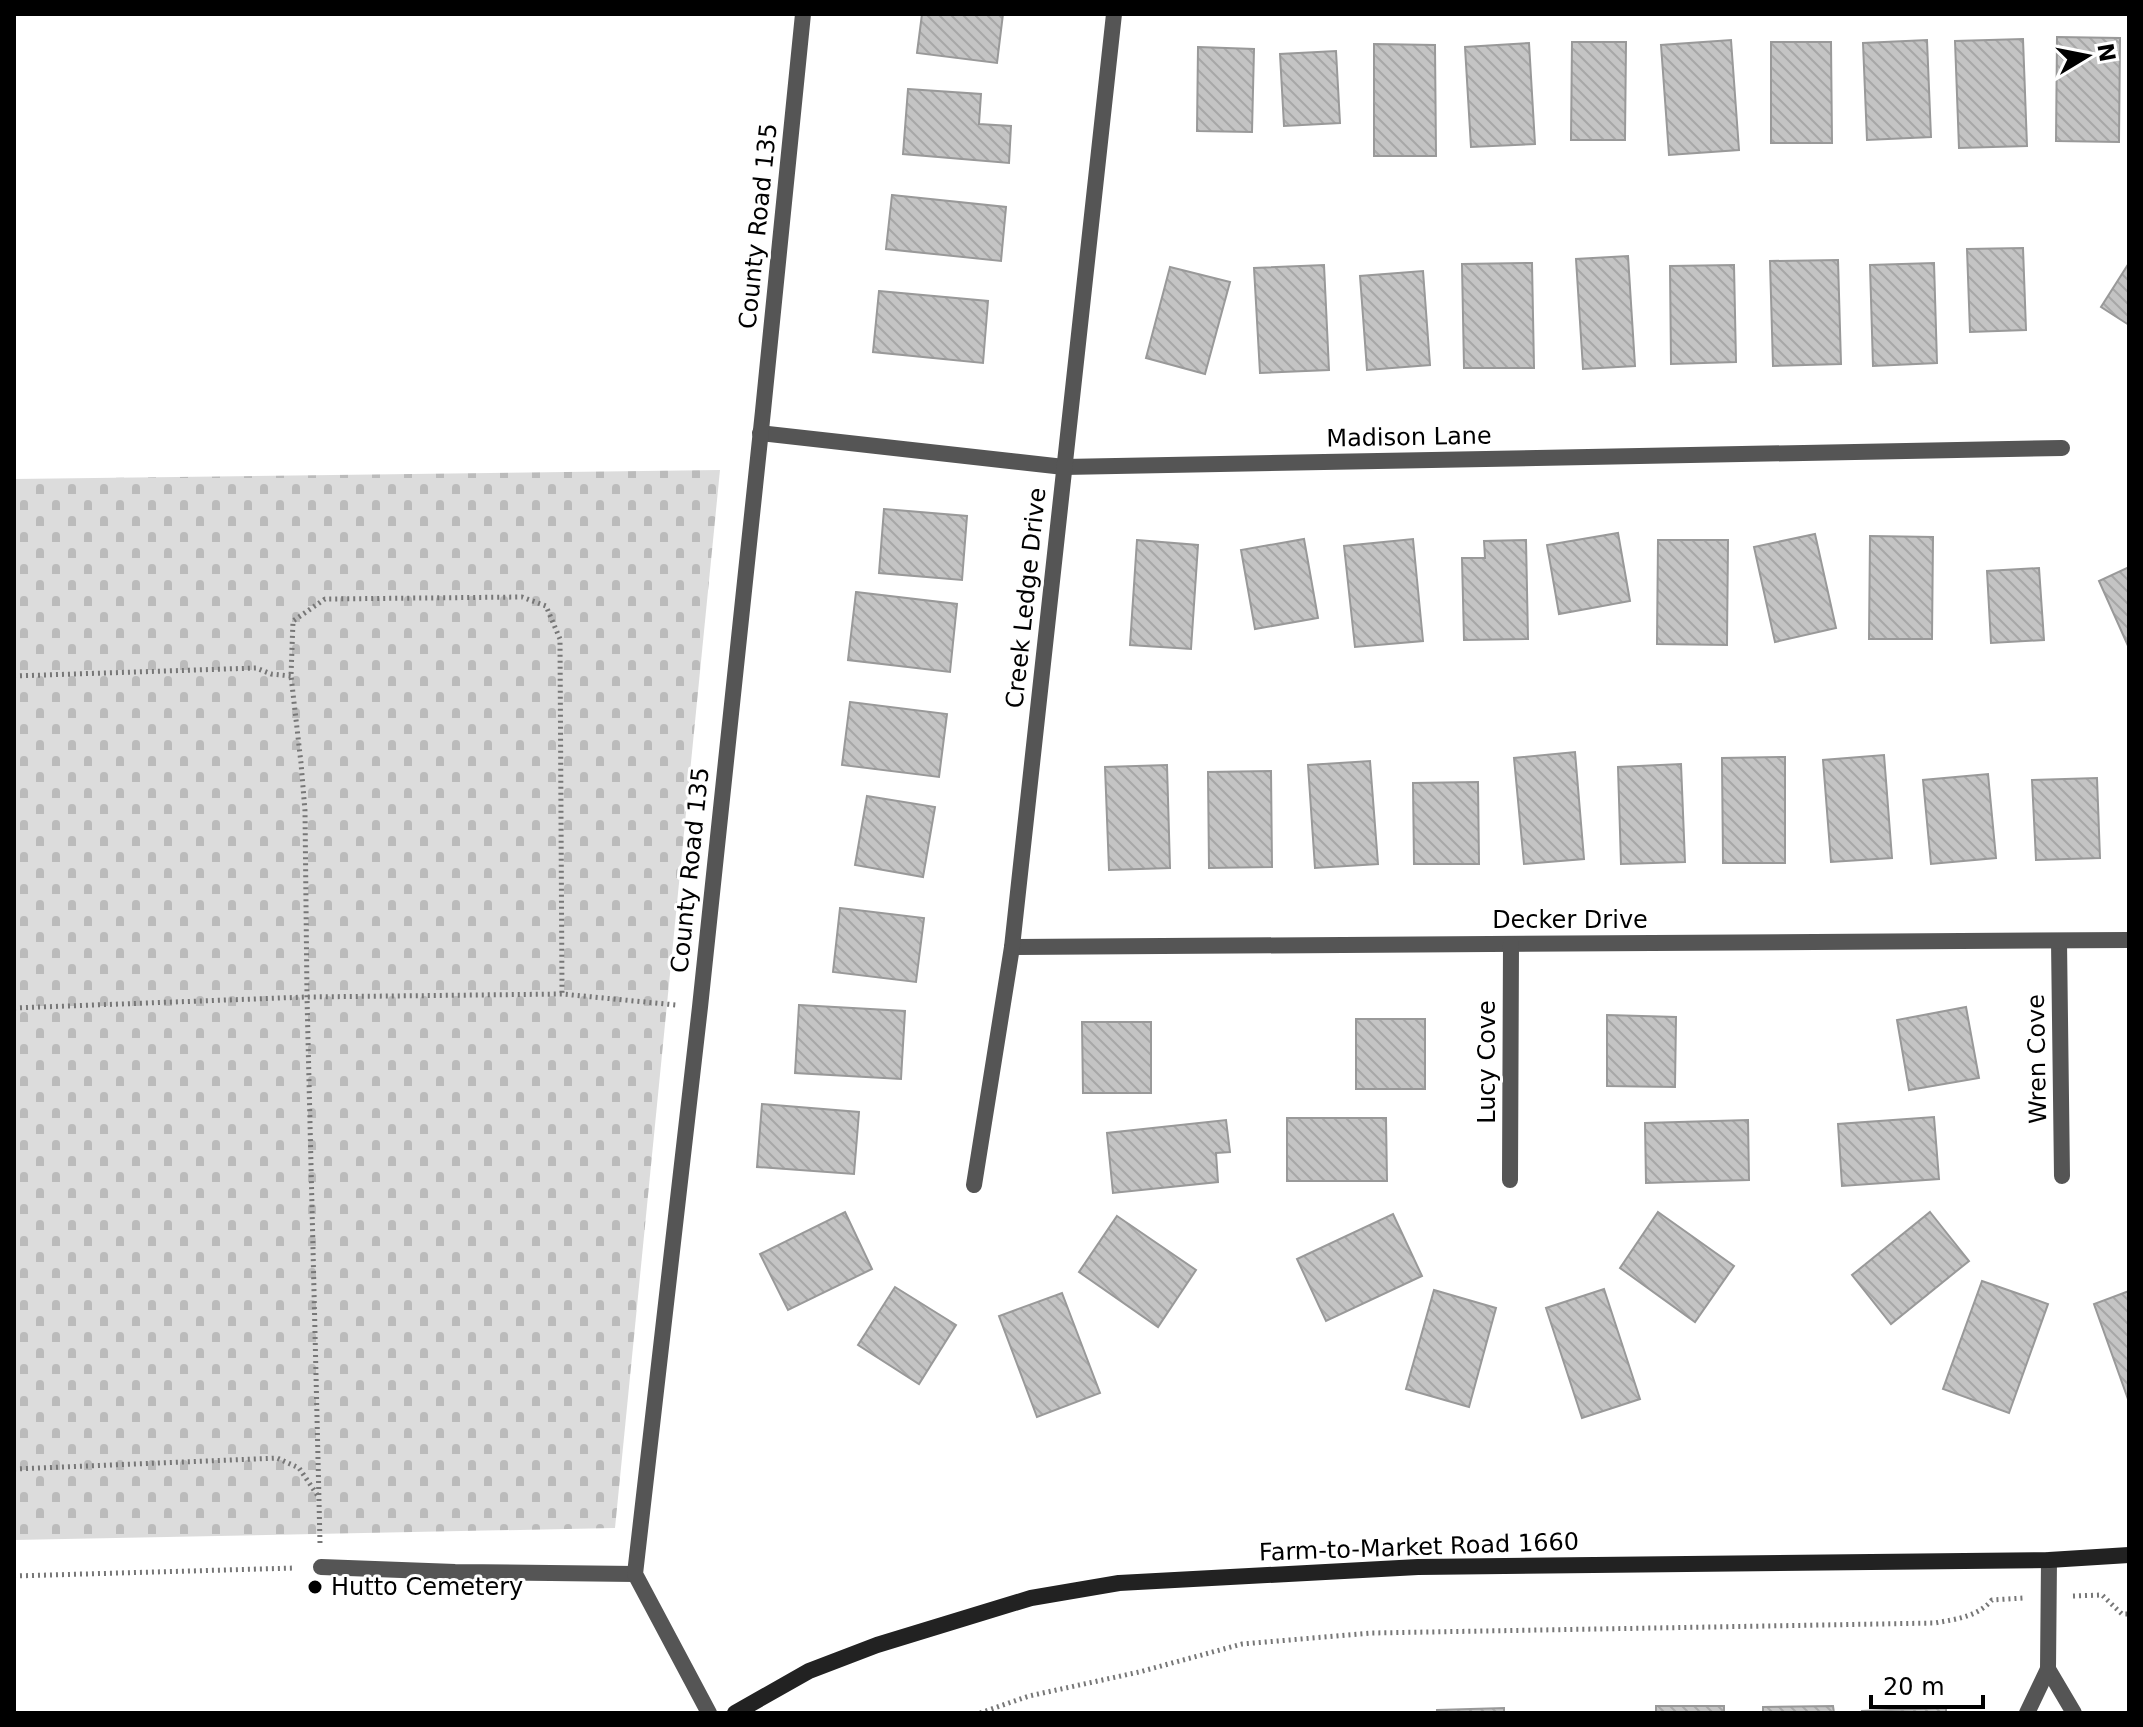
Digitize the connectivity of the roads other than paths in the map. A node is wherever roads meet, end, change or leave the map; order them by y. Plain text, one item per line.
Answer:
1 (803, 14) edge
2 (1114, 14) edge
3 (760, 433) junction
4 (2062, 448) dead end
5 (1064, 467) junction
6 (2129, 940) edge
7 (2059, 941) junction
8 (1511, 944) junction
9 (1012, 947) junction
10 (2062, 1176) dead end
11 (1510, 1180) dead end
12 (974, 1185) dead end
13 (2129, 1555) edge
14 (2049, 1560) junction
15 (321, 1567) road end
16 (635, 1574) junction
17 (2048, 1669) junction
18 (709, 1713) edge
19 (735, 1713) edge
20 (2027, 1713) edge
21 (2074, 1713) edge

1 - 3 street, County Road 135
2 - 5 street, Creek Ledge Drive
3 - 5 street, Madison Lane
3 - 16 street, County Road 135
4 - 5 street, Madison Lane
5 - 9 street, Creek Ledge Drive
6 - 7 street, Decker Drive
7 - 8 street, Decker Drive
7 - 10 street, Wren Cove
8 - 9 street, Decker Drive
8 - 11 street, Lucy Cove
9 - 12 street, Creek Ledge Drive
13 - 14 main road, Farm-to-Market Road 1660
14 - 17 street
14 - 19 main road, Farm-to-Market Road 1660
15 - 16 street
16 - 18 street
17 - 20 street
17 - 21 street

